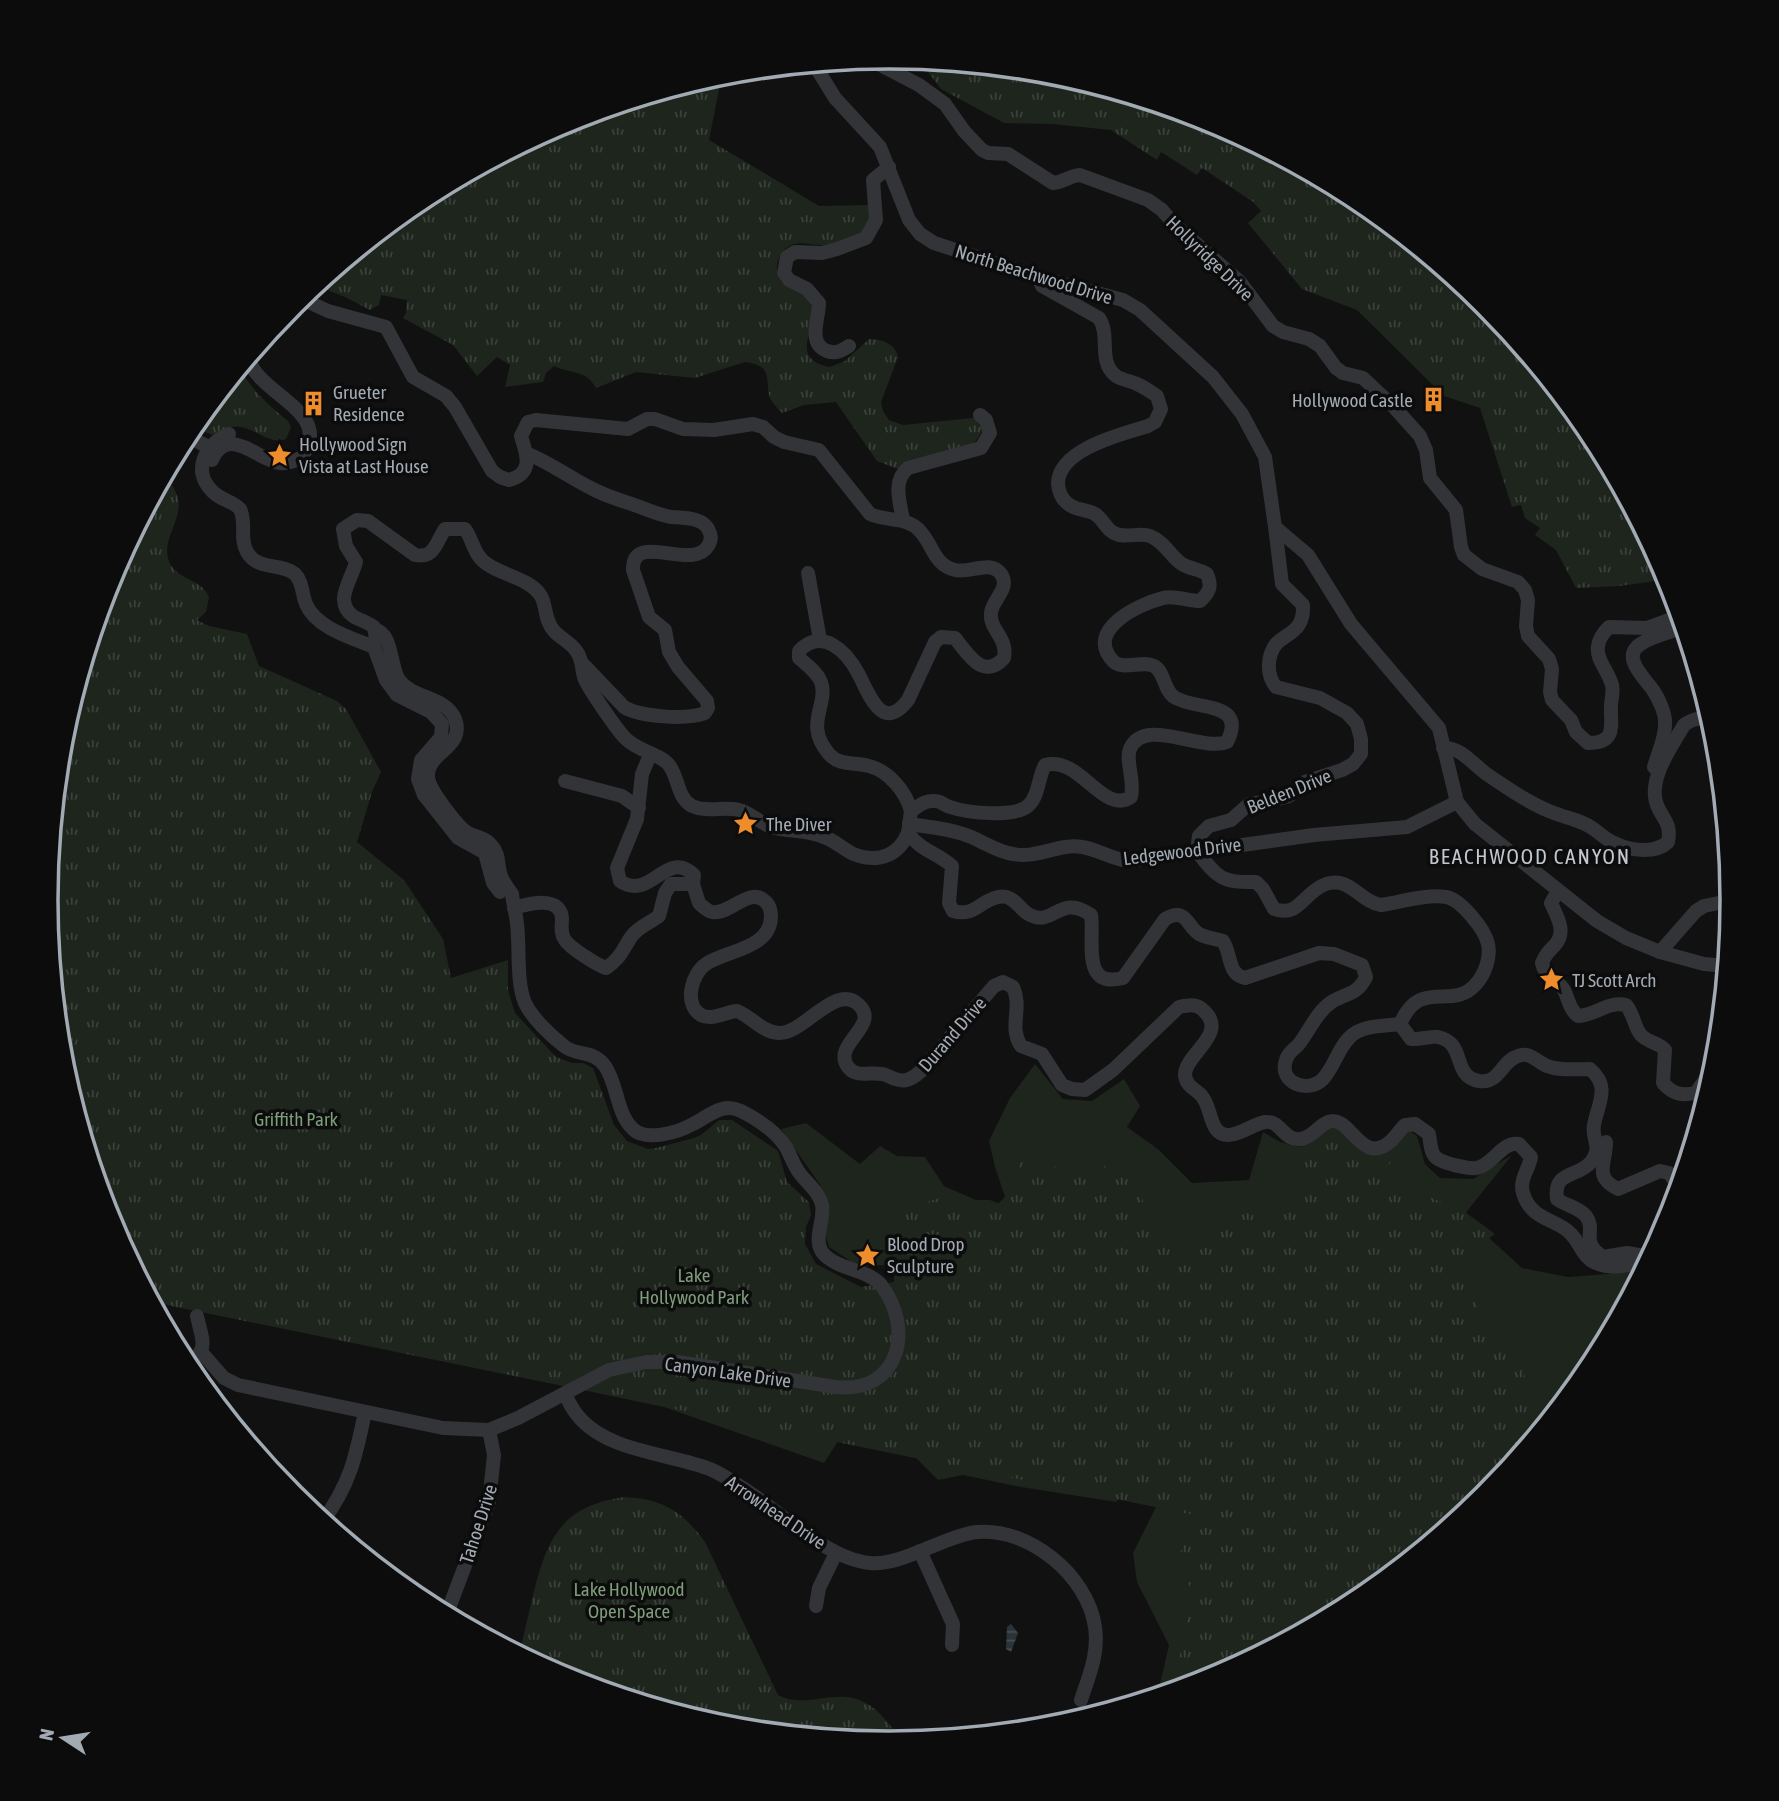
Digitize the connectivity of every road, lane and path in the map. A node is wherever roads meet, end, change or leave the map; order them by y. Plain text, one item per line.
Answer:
1 (892, 69) edge
2 (819, 72) edge
3 (889, 167) junction
4 (1038, 277) junction
5 (311, 303) edge
6 (849, 346) dead end
7 (252, 367) edge
8 (980, 415) dead end
9 (229, 434) dead end
10 (196, 441) edge
11 (208, 447) junction
12 (528, 454) junction
13 (903, 520) junction
14 (1275, 527) junction
15 (808, 573) dead end
16 (312, 614) junction
17 (1672, 619) edge
18 (1676, 630) edge
19 (820, 640) junction
20 (382, 654) junction
21 (584, 665) junction
22 (1700, 718) edge
23 (1443, 748) junction
24 (650, 755) junction
25 (565, 781) dead end
26 (1656, 781) junction
27 (1457, 802) junction
28 (639, 808) junction
29 (910, 823) junction
30 (1197, 851) junction
31 (693, 884) junction
32 (1558, 891) junction
33 (1721, 902) edge
34 (513, 905) junction
35 (1660, 952) junction
36 (1718, 966) edge
37 (1400, 1024) junction
38 (1699, 1088) edge
39 (1596, 1119) junction
40 (1673, 1179) edge
41 (1640, 1257) edge
42 (1637, 1264) edge
43 (197, 1316) dead end
44 (202, 1353) junction
45 (195, 1358) edge
46 (565, 1394) junction
47 (365, 1412) junction
48 (489, 1430) junction
49 (328, 1514) edge
50 (920, 1551) junction
51 (836, 1553) junction
52 (450, 1606) edge
53 (816, 1606) dead end
54 (952, 1645) dead end
55 (1082, 1700) dead end

1 - 17 street, Hollyridge Drive
2 - 3 street, North Beachwood Drive
3 - 4 street, North Beachwood Drive
3 - 6 street
4 - 14 street, North Beachwood Drive
4 - 29 street
5 - 12 street
7 - 16 street
8 - 13 street
9 - 11 street
10 - 11 street
11 - 16 street
12 - 13 street
12 - 21 street
13 - 19 street
14 - 23 street
14 - 30 street, Belden Drive
15 - 19 street
16 - 20 street
18 - 26 street
19 - 29 street
20 - 21 street
20 - 34 street
21 - 24 street
22 - 26 street
23 - 26 street
23 - 27 street
24 - 28 street
24 - 29 street
25 - 28 street
27 - 30 street, Ledgewood Drive
27 - 32 street
28 - 31 street
29 - 30 street, Ledgewood Drive
29 - 37 street
30 - 37 street
31 - 34 street
31 - 42 street, Durand Drive
32 - 35 street
32 - 38 street
33 - 35 street
34 - 46 street, Canyon Lake Drive
35 - 36 street
37 - 39 street
39 - 40 street
39 - 41 street
43 - 44 street
44 - 45 street
44 - 47 street, Canyon Lake Drive
46 - 48 street, Canyon Lake Drive
46 - 51 street, Arrowhead Drive
47 - 48 street, Canyon Lake Drive
47 - 49 street
48 - 52 street, Tahoe Drive
50 - 51 street, Arrowhead Drive
50 - 54 street
50 - 55 street, Arrowhead Drive
51 - 53 street

